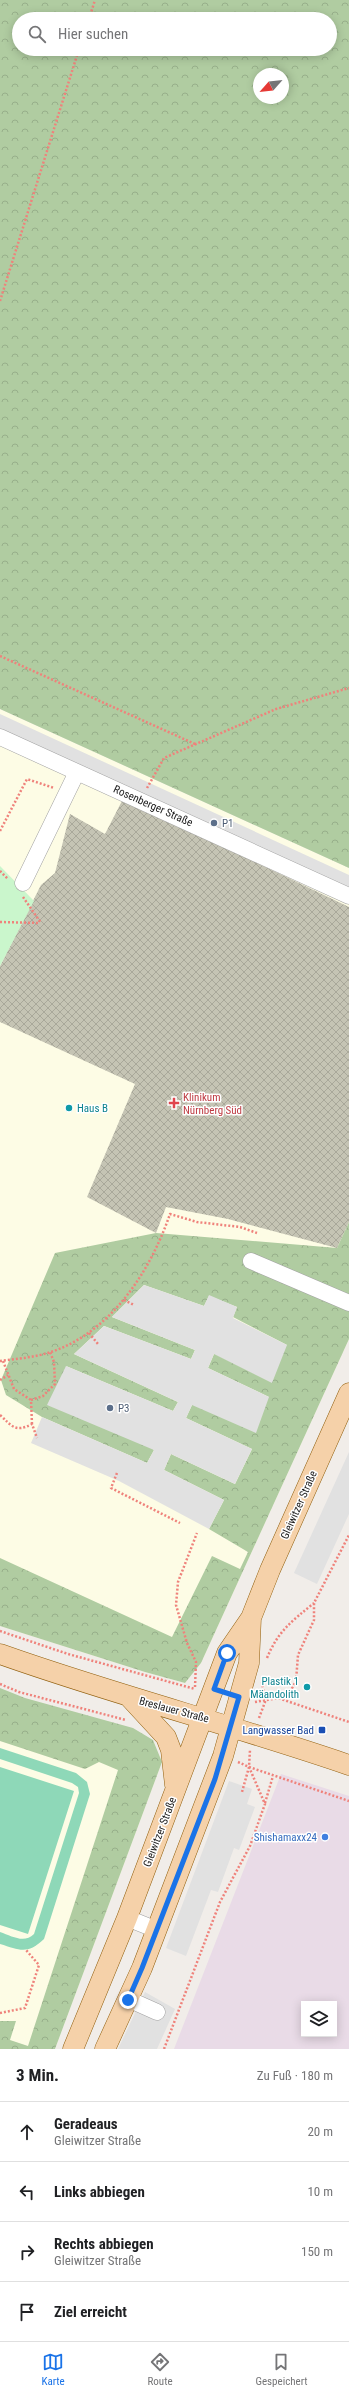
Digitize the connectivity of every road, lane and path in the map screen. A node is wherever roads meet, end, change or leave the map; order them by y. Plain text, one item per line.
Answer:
1 (95, 0) edge
2 (91, 12) edge
3 (77, 56) edge
4 (0, 301) edge
5 (0, 656) edge
6 (349, 688) edge
7 (0, 737) edge
8 (195, 744) junction
9 (77, 772) junction
10 (67, 793) junction
11 (140, 800) junction
12 (0, 831) edge
13 (23, 883) dead end
14 (349, 896) edge
15 (0, 922) edge
16 (41, 923) dead end
17 (257, 1233) dead end
18 (250, 1261) dead end
19 (124, 1300) junction
20 (349, 1303) edge
21 (134, 1305) dead end
22 (90, 1333) junction
23 (98, 1344) dead end
24 (50, 1352) junction
25 (2, 1361) edge
26 (9, 1375) junction
27 (0, 1380) edge
28 (349, 1393) edge
29 (31, 1400) junction
30 (0, 1415) edge
31 (32, 1424) junction
32 (37, 1438) dead end
33 (117, 1473) dead end
34 (180, 1522) dead end
35 (197, 1533) dead end
36 (349, 1535) edge
37 (314, 1604) junction
38 (251, 1618) junction
39 (0, 1631) edge
40 (0, 1654) edge
41 (265, 1663) dead end
42 (263, 1676) dead end
43 (0, 1684) edge
44 (204, 1689) junction
45 (239, 1697) junction
46 (130, 1698) junction
47 (286, 1699) junction
48 (264, 1702) junction
49 (203, 1717) junction
50 (125, 1719) dead end
51 (349, 1722) edge
52 (231, 1727) junction
53 (254, 1735) junction
54 (349, 1765) edge
55 (249, 1767) junction
56 (273, 1776) junction
57 (176, 1789) junction
58 (349, 1801) edge
59 (265, 1804) junction
60 (127, 1918) junction
61 (157, 1930) junction
62 (26, 1950) dead end
63 (128, 2000) junction
64 (157, 2012) dead end
65 (0, 2013) edge
66 (73, 2049) edge
67 (105, 2049) edge
68 (164, 2049) edge

1 - 2 path
3 - 4 path
5 - 8 path
6 - 8 path
7 - 9 lane, Rosenberger Straße
8 - 11 path
9 - 10 lane
9 - 11 lane, Rosenberger Straße
10 - 12 path
10 - 13 lane
11 - 14 lane, Rosenberger Straße
15 - 16 path
17 - 19 path
18 - 20 lane
19 - 21 path
19 - 22 path
22 - 23 path
22 - 24 path
24 - 25 path
24 - 29 path
25 - 26 path
26 - 27 path
26 - 29 path
28 - 38 main road, Gleiwitzer Straße
29 - 31 path
30 - 31 path
31 - 32 path
33 - 34 path
35 - 44 path
36 - 37 path
37 - 41 path
37 - 47 path
38 - 44 main road, Gleiwitzer Straße
38 - 45 main road, Gleiwitzer Straße
39 - 44 path
40 - 46 main road, Breslauer Straße
42 - 48 path
43 - 50 path
44 - 49 main road, Gleiwitzer Straße
45 - 48 path
45 - 52 main road, Gleiwitzer Straße
46 - 49 main road, Breslauer Straße
46 - 57 main road
47 - 48 path
47 - 51 path
48 - 53 path
49 - 52 main road, Breslauer Straße
49 - 57 main road, Gleiwitzer Straße
52 - 53 main road, Breslauer Straße
52 - 61 main road, Gleiwitzer Straße
53 - 54 main road, Breslauer Straße
53 - 55 path
55 - 56 path
55 - 59 path
56 - 58 path
56 - 59 path
57 - 60 main road, Gleiwitzer Straße
59 - 68 path
60 - 61 lane
60 - 66 main road, Gleiwitzer Straße
61 - 63 main road, Gleiwitzer Straße
62 - 65 path
63 - 64 lane
63 - 67 main road, Gleiwitzer Straße

